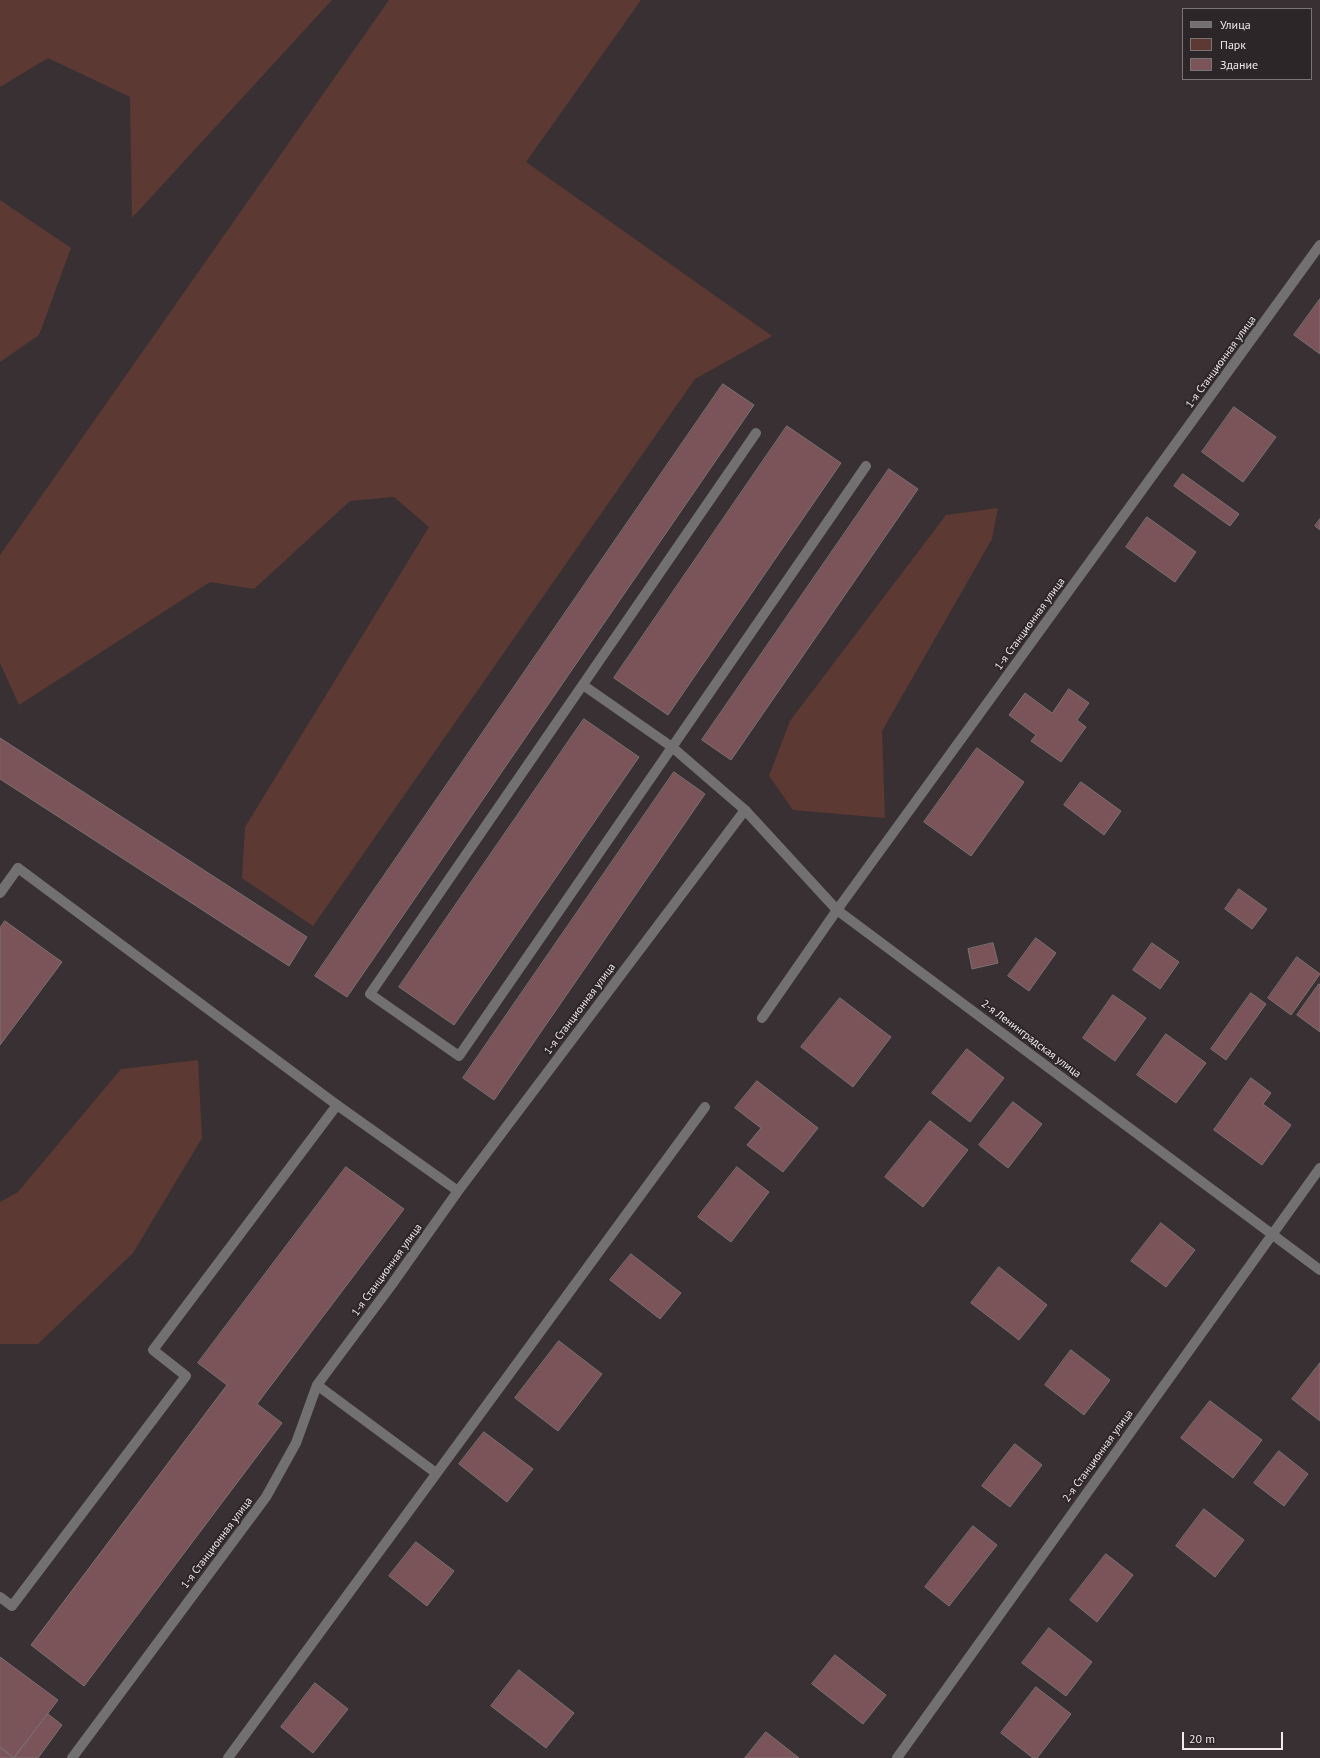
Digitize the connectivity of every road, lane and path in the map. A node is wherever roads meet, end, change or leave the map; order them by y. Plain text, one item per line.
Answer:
1 (1320, 245) edge
2 (756, 433) dead end
3 (866, 466) dead end
4 (583, 684) junction
5 (672, 747) junction
6 (745, 810) junction
7 (0, 893) edge
8 (837, 910) junction
9 (762, 1018) dead end
10 (337, 1105) junction
11 (705, 1107) dead end
12 (1320, 1168) edge
13 (458, 1191) junction
14 (1273, 1234) junction
15 (1320, 1270) edge
16 (317, 1385) junction
17 (436, 1473) junction
18 (0, 1597) edge
19 (72, 1758) edge
20 (228, 1758) edge
21 (897, 1758) edge

1 - 8 street, 1-я Станционная улица
2 - 4 street
3 - 5 street
4 - 5 street, 2-я Ленинградская улица
4 - 5 street
5 - 6 street, 2-я Ленинградская улица
6 - 8 street, 2-я Ленинградская улица
6 - 13 street, 1-я Станционная улица
7 - 10 street
8 - 9 street, 1-я Станционная улица
8 - 14 street, 2-я Ленинградская улица
10 - 13 street
10 - 18 street
11 - 17 street
12 - 14 street, 2-я Станционная улица
13 - 16 street, 1-я Станционная улица
14 - 15 street, 2-я Ленинградская улица
14 - 21 street, 2-я Станционная улица
16 - 17 street
16 - 19 street, 1-я Станционная улица
17 - 20 street

